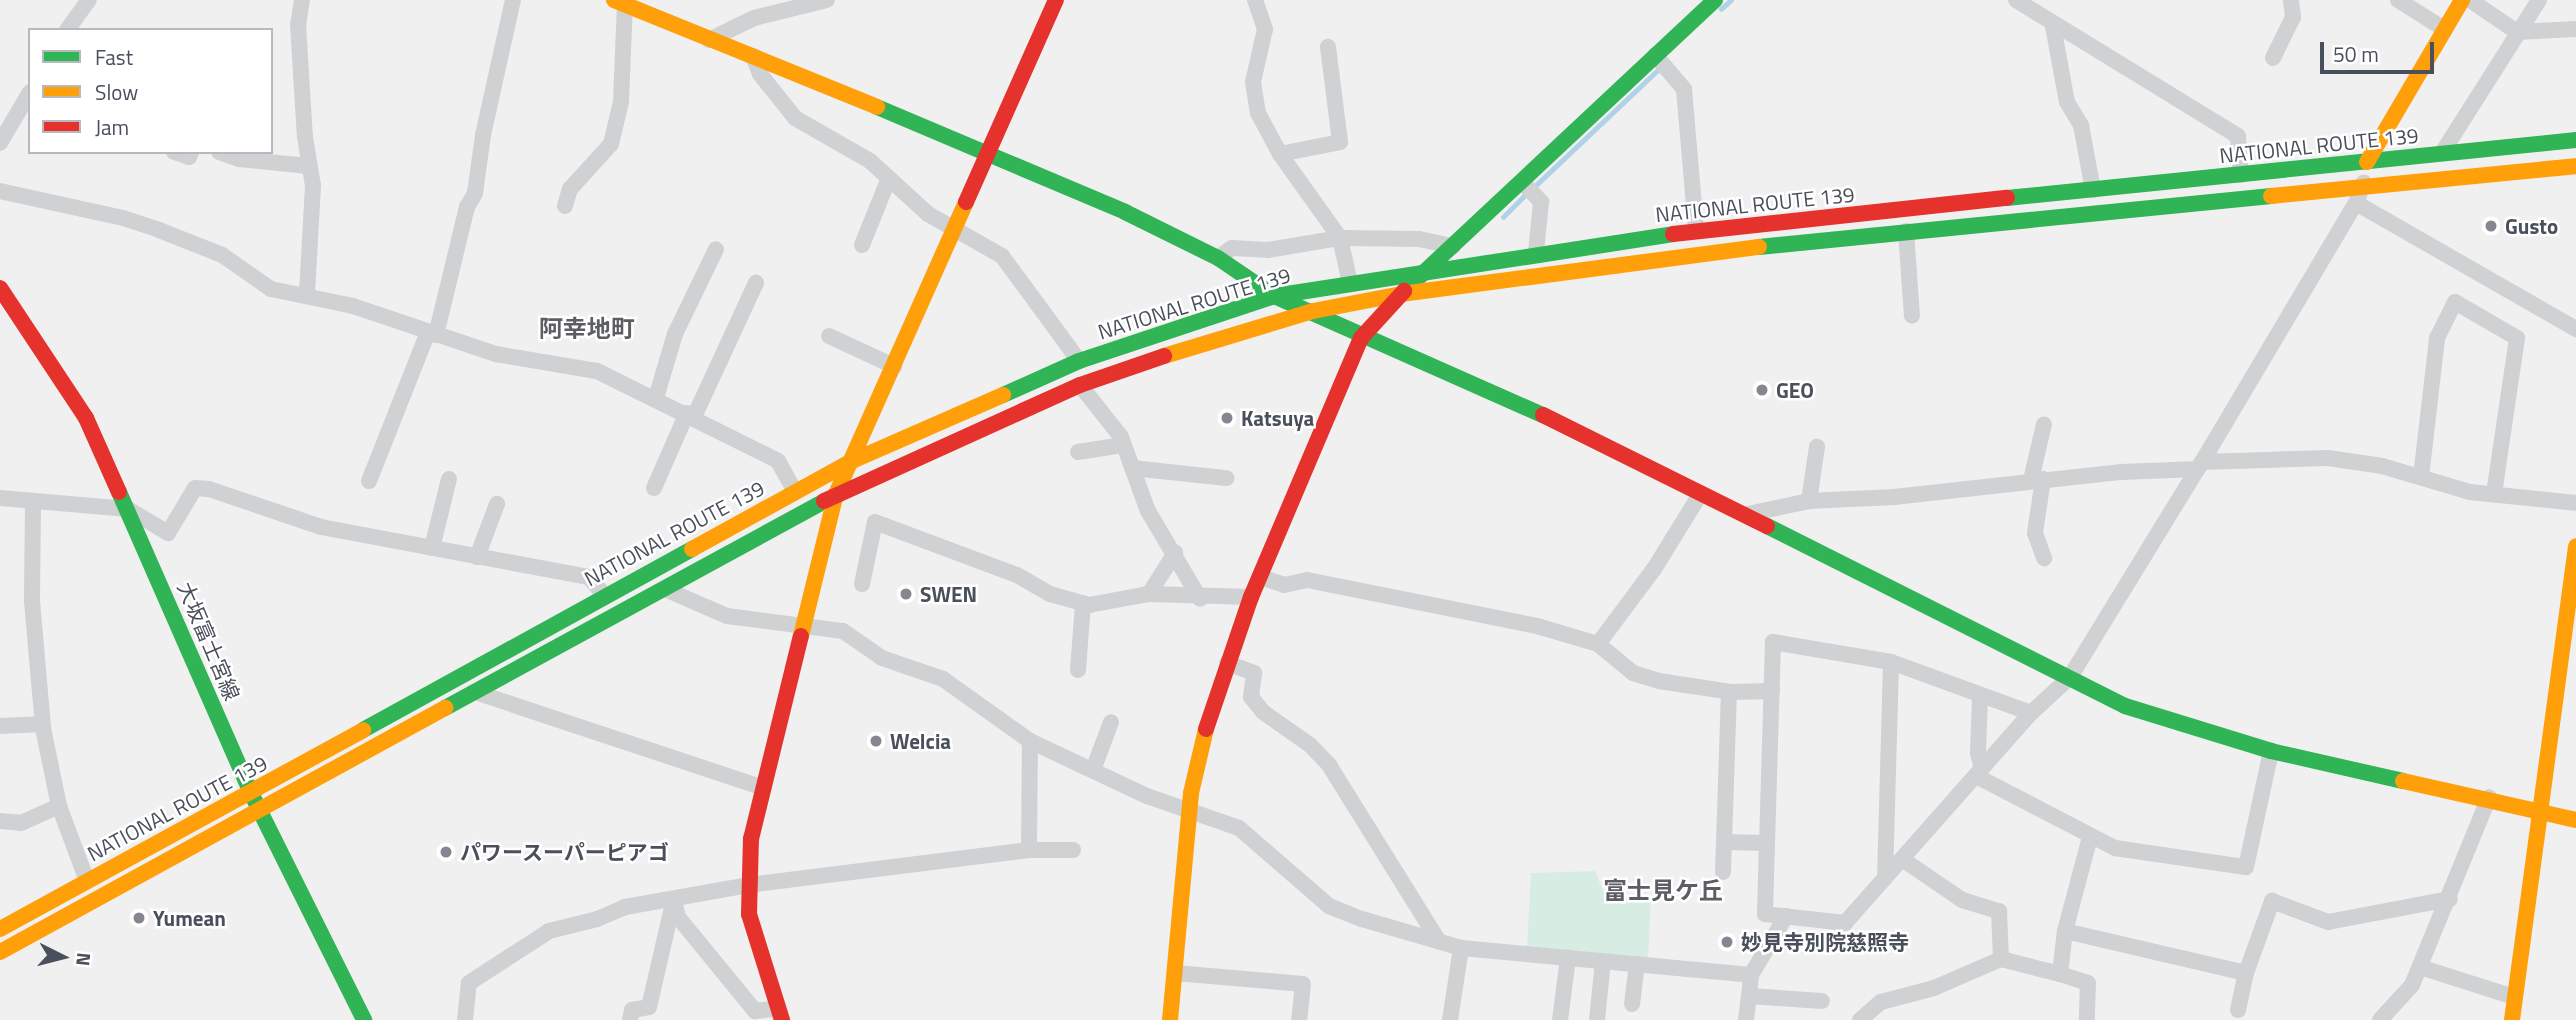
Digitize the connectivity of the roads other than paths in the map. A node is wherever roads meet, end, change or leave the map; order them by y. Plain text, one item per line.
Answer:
1 (89, 0) edge
2 (302, 0) edge
3 (513, 0) edge
4 (761, 0) edge
5 (827, 0) edge
6 (1056, 0) edge
7 (1255, 0) edge
8 (1715, 0) edge
9 (2015, 0) edge
10 (2291, 0) edge
11 (2398, 0) edge
12 (2462, 0) edge
13 (2470, 0) edge
14 (2539, 0) edge
15 (619, 2) edge
16 (754, 18) junction
17 (2053, 26) junction
18 (68, 28) edge
19 (2444, 29) junction
20 (2576, 29) edge
21 (2516, 32) junction
22 (709, 40) junction
23 (1328, 47) dead end
24 (752, 56) junction
25 (2273, 58) dead end
26 (1660, 62) junction
27 (28, 95) edge
28 (2576, 140) edge
29 (0, 143) edge
30 (990, 152) junction
31 (2442, 153) junction
32 (225, 154) edge
33 (1280, 154) junction
34 (2367, 162) junction
35 (308, 166) junction
36 (2576, 166) edge
37 (2241, 175) junction
38 (889, 178) junction
39 (2363, 187) junction
40 (1527, 188) junction
41 (2092, 190) junction
42 (0, 191) edge
43 (2356, 203) junction
44 (565, 206) dead end
45 (956, 229) junction
46 (1696, 230) junction
47 (1906, 231) junction
48 (1340, 238) junction
49 (862, 245) dead end
50 (1453, 246) junction
51 (716, 249) dead end
52 (1536, 252) junction
53 (1218, 258) junction
54 (1426, 270) junction
55 (755, 283) dead end
56 (1350, 283) junction
57 (0, 288) edge
58 (307, 294) junction
59 (1401, 294) junction
60 (1274, 296) junction
61 (1313, 311) junction
62 (1912, 316) dead end
63 (2576, 329) edge
64 (432, 334) junction
65 (829, 335) dead end
66 (1361, 338) junction
67 (1079, 361) junction
68 (894, 366) junction
69 (1080, 385) junction
70 (656, 398) junction
71 (691, 415) junction
72 (2044, 424) dead end
73 (1124, 445) junction
74 (1818, 446) dead end
75 (1078, 452) dead end
76 (852, 461) junction
77 (2200, 466) junction
78 (1132, 468) junction
79 (2421, 477) junction
80 (1226, 478) dead end
81 (2037, 479) junction
82 (449, 480) dead end
83 (369, 481) dead end
84 (654, 488) dead end
85 (795, 492) junction
86 (1701, 493) junction
87 (836, 494) junction
88 (2494, 494) junction
89 (0, 498) edge
90 (1809, 501) junction
91 (33, 502) junction
92 (2576, 503) edge
93 (496, 504) dead end
94 (128, 509) junction
95 (1748, 514) junction
96 (2576, 546) edge
97 (432, 548) junction
98 (1175, 553) junction
99 (477, 557) junction
100 (2044, 558) dead end
101 (1260, 577) junction
102 (862, 583) dead end
103 (667, 590) junction
104 (1149, 594) junction
105 (604, 595) junction
106 (1251, 597) junction
107 (1200, 599) junction
108 (1083, 603) junction
109 (803, 628) junction
110 (1598, 644) junction
111 (1891, 662) junction
112 (1227, 663) junction
113 (1079, 670) dead end
114 (2070, 677) junction
115 (1772, 691) junction
116 (1729, 692) junction
117 (478, 693) junction
118 (1980, 698) junction
119 (2031, 713) junction
120 (1111, 722) dead end
121 (43, 724) junction
122 (0, 726) edge
123 (1030, 741) junction
124 (2271, 751) junction
125 (1093, 770) junction
126 (1979, 773) junction
127 (764, 788) junction
128 (251, 793) junction
129 (2488, 797) junction
130 (59, 806) junction
131 (259, 810) junction
132 (2543, 811) junction
133 (1191, 814) junction
134 (2576, 820) edge
135 (0, 821) edge
136 (2090, 838) junction
137 (1724, 842) junction
138 (1767, 843) junction
139 (1029, 850) junction
140 (1073, 850) dead end
141 (1902, 859) junction
142 (1723, 872) dead end
143 (1885, 878) junction
144 (87, 881) junction
145 (748, 885) junction
146 (2451, 899) junction
147 (674, 901) junction
148 (1786, 916) junction
149 (0, 929) edge
150 (2065, 931) junction
151 (1440, 942) junction
152 (1461, 948) junction
153 (0, 952) edge
154 (1568, 958) junction
155 (2001, 959) junction
156 (1603, 961) junction
157 (1637, 964) junction
158 (2420, 967) junction
159 (1175, 973) junction
160 (2246, 973) junction
161 (2060, 974) junction
162 (1751, 975) junction
163 (1749, 996) junction
164 (2514, 997) junction
165 (1822, 1001) dead end
166 (1632, 1004) dead end
167 (2238, 1010) dead end
168 (780, 1014) edge
169 (365, 1020) edge
170 (465, 1020) edge
171 (630, 1020) edge
172 (1170, 1020) edge
173 (1299, 1020) edge
174 (1450, 1020) edge
175 (1560, 1020) edge
176 (1597, 1020) edge
177 (1746, 1020) edge
178 (1860, 1020) edge
179 (2087, 1020) edge
180 (2380, 1020) edge
181 (2512, 1020) edge

1 - 18 street
2 - 35 street
3 - 64 street
4 - 16 street
5 - 16 street
6 - 30 main road
7 - 33 street
8 - 26 main road
9 - 17 street
10 - 25 street
11 - 19 street
12 - 19 main road
13 - 21 street
14 - 21 street
15 - 22 main road
15 - 44 street
16 - 22 street
17 - 37 street
17 - 41 street
19 - 34 main road
20 - 21 street
21 - 31 street
22 - 24 main road
23 - 33 street
24 - 30 main road
24 - 38 street
26 - 40 main road
26 - 46 street
27 - 29 street
28 - 31 main road, NATIONAL ROUTE 139
30 - 45 main road
30 - 53 main road
31 - 34 main road, NATIONAL ROUTE 139
32 - 35 street
33 - 48 street
34 - 37 main road, NATIONAL ROUTE 139
34 - 39 street
35 - 58 street
36 - 39 main road, NATIONAL ROUTE 139
37 - 41 main road, NATIONAL ROUTE 139
38 - 45 street
38 - 49 street
39 - 43 street
39 - 47 main road, NATIONAL ROUTE 139
40 - 50 main road
40 - 52 street
41 - 46 main road, NATIONAL ROUTE 139
42 - 58 street
43 - 63 street
43 - 77 street
45 - 67 street
45 - 68 main road
46 - 52 main road, NATIONAL ROUTE 139
47 - 59 main road, NATIONAL ROUTE 139
47 - 62 street
48 - 50 street
48 - 53 street
48 - 56 street
50 - 54 main road
51 - 70 street
52 - 54 main road, NATIONAL ROUTE 139
53 - 60 main road
54 - 56 main road, NATIONAL ROUTE 139
54 - 59 main road
55 - 71 street
56 - 60 main road, NATIONAL ROUTE 139
57 - 94 main road, 大坂富士宮線
58 - 64 street
59 - 61 main road, NATIONAL ROUTE 139
59 - 66 main road
60 - 61 main road
60 - 67 main road, NATIONAL ROUTE 139
61 - 66 main road
61 - 69 main road, NATIONAL ROUTE 139
64 - 70 street
64 - 83 street
65 - 68 street
66 - 86 main road
66 - 101 main road
67 - 76 main road, NATIONAL ROUTE 139
68 - 76 main road
69 - 73 street
69 - 87 main road, NATIONAL ROUTE 139
70 - 71 street
71 - 84 street
71 - 85 street
72 - 81 street
73 - 75 street
73 - 78 street
74 - 90 street
76 - 85 main road, NATIONAL ROUTE 139
76 - 87 main road
77 - 79 street
77 - 81 street
77 - 114 street
78 - 80 street
78 - 98 street
79 - 88 street
79 - 88 street
81 - 90 street
81 - 100 street
82 - 97 street
85 - 105 main road, NATIONAL ROUTE 139
86 - 95 main road
86 - 110 street
87 - 103 main road, NATIONAL ROUTE 139
87 - 109 main road
88 - 92 street
89 - 91 street
90 - 95 street
91 - 94 street
91 - 121 street
93 - 99 street
94 - 97 street
94 - 128 main road, 大坂富士宮線
95 - 114 main road
96 - 132 main road
97 - 99 street
98 - 104 street
98 - 107 street
99 - 105 street
101 - 106 main road
101 - 110 street
102 - 108 street
103 - 109 street
103 - 117 main road, NATIONAL ROUTE 139
104 - 107 street
104 - 108 street
105 - 128 main road, NATIONAL ROUTE 139
106 - 107 street
106 - 112 main road
108 - 113 street
109 - 123 street
109 - 127 main road
110 - 116 street
111 - 115 street
111 - 118 street
111 - 143 street
112 - 133 main road
112 - 151 street
114 - 119 street
114 - 124 main road
115 - 116 street
115 - 138 street
116 - 137 street
117 - 127 street
117 - 131 main road, NATIONAL ROUTE 139
118 - 119 street
118 - 126 street
119 - 126 street
120 - 125 street
121 - 122 street
121 - 130 street
123 - 125 street
123 - 139 street
124 - 129 main road
124 - 136 street
125 - 133 street
126 - 136 street
126 - 141 street
127 - 145 main road
128 - 131 main road, 大坂富士宮線
128 - 144 main road, NATIONAL ROUTE 139
129 - 132 main road
129 - 146 street
130 - 135 street
130 - 144 street
131 - 153 main road, NATIONAL ROUTE 139
131 - 169 main road, 大坂富士宮線
132 - 134 main road
132 - 164 main road
133 - 151 street
133 - 159 main road
136 - 150 street
137 - 138 street
137 - 142 street
138 - 148 street
139 - 140 street
139 - 145 street
141 - 143 street
141 - 155 street
143 - 148 street
144 - 149 main road, NATIONAL ROUTE 139
145 - 147 street
145 - 168 main road
146 - 158 street
146 - 160 street
147 - 168 street
147 - 170 street
147 - 171 street
148 - 162 street
150 - 160 street
150 - 161 street
151 - 152 street
152 - 154 street
152 - 174 street
154 - 156 street
154 - 175 street
155 - 161 street
155 - 178 street
156 - 157 street
156 - 176 street
157 - 162 street
157 - 166 street
158 - 164 street
158 - 180 street
159 - 172 main road
159 - 173 street
160 - 167 street
161 - 179 street
162 - 163 street
163 - 165 street
163 - 177 street
164 - 181 main road

